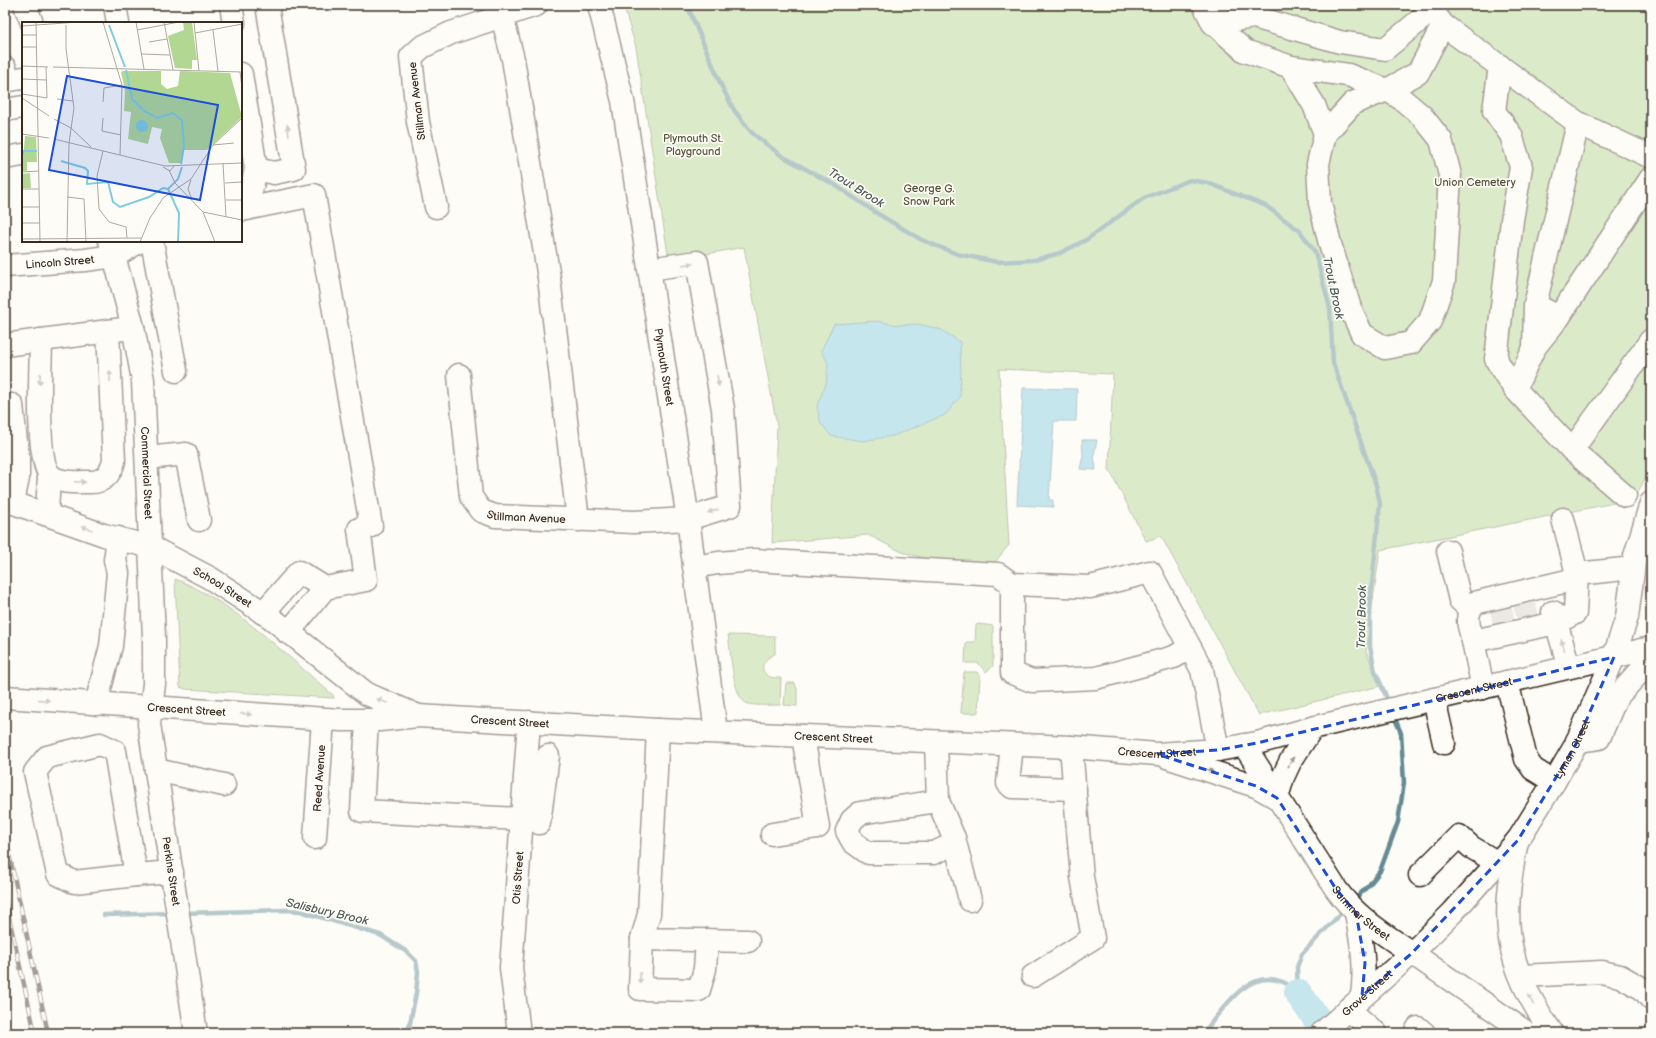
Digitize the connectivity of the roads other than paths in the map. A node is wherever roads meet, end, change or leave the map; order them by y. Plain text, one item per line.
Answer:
1 (115, 5) edge
2 (231, 5) edge
3 (267, 5) edge
4 (536, 5) edge
5 (599, 5) edge
6 (1212, 11) edge
7 (1435, 13) edge
8 (502, 16) junction
9 (118, 22) edge
10 (234, 22) edge
11 (1500, 66) junction
12 (1291, 67) junction
13 (5, 68) edge
14 (22, 78) edge
15 (242, 80) edge
16 (1387, 90) junction
17 (22, 107) edge
18 (5, 110) edge
19 (1578, 123) junction
20 (1325, 134) junction
21 (22, 155) edge
22 (1651, 157) edge
23 (5, 158) edge
24 (256, 169) junction
25 (1651, 178) edge
26 (436, 207) dead end
27 (244, 210) edge
28 (136, 242) edge
29 (152, 242) edge
30 (113, 248) edge
31 (5, 266) edge
32 (649, 269) junction
33 (1535, 305) junction
34 (1559, 317) junction
35 (133, 327) junction
36 (108, 331) junction
37 (41, 340) junction
38 (1651, 340) edge
39 (5, 345) edge
40 (1534, 348) junction
41 (176, 370) dead end
42 (459, 375) dead end
43 (1515, 389) junction
44 (12, 405) dead end
45 (1572, 450) junction
46 (147, 458) junction
47 (12, 460) edge
48 (49, 475) junction
49 (1626, 496) dead end
50 (9, 501) edge
51 (1651, 503) edge
52 (47, 514) junction
53 (688, 519) junction
54 (1563, 519) dead end
55 (199, 520) dead end
56 (578, 520) junction
57 (118, 538) junction
58 (151, 547) junction
59 (1448, 551) dead end
60 (1640, 558) edge
61 (694, 567) junction
62 (1012, 584) junction
63 (325, 588) junction
64 (1562, 597) junction
65 (1526, 610) junction
66 (263, 613) junction
67 (1490, 618) junction
68 (288, 632) junction
69 (1190, 648) junction
70 (1646, 649) edge
71 (1614, 657) junction
72 (1570, 667) junction
73 (1507, 682) junction
74 (1483, 688) junction
75 (5, 697) edge
76 (1423, 702) junction
77 (96, 704) junction
78 (151, 708) junction
79 (418, 716) junction
80 (323, 719) junction
81 (367, 720) junction
82 (529, 722) junction
83 (1312, 728) junction
84 (658, 730) junction
85 (716, 732) junction
86 (804, 736) junction
87 (1577, 741) junction
88 (936, 742) junction
89 (1444, 743) dead end
90 (1012, 745) junction
91 (1244, 745) junction
92 (1071, 747) junction
93 (1218, 750) junction
94 (1157, 754) junction
95 (548, 756) dead end
96 (156, 770) junction
97 (535, 782) junction
98 (1554, 782) junction
99 (224, 785) dead end
100 (1074, 788) junction
101 (1277, 798) junction
102 (938, 801) junction
103 (531, 821) junction
104 (772, 834) dead end
105 (315, 838) dead end
106 (954, 838) junction
107 (1518, 840) junction
108 (1498, 863) junction
109 (172, 872) junction
110 (136, 875) junction
111 (1420, 875) dead end
112 (970, 900) dead end
113 (1356, 913) junction
114 (642, 939) junction
115 (707, 940) junction
116 (748, 941) dead end
117 (1412, 953) junction
118 (1033, 976) dead end
119 (1521, 976) junction
120 (1651, 999) edge
121 (1350, 1007) junction
122 (196, 1033) edge
123 (519, 1033) edge
124 (1322, 1033) edge
125 (1376, 1033) edge
126 (1415, 1033) edge
127 (1424, 1033) edge
128 (1528, 1033) edge
129 (1552, 1033) edge

1 - 9 main road
2 - 10 main road
24 -> 3 main road
4 - 8 main road, Stillman Avenue
5 - 32 main road, Plymouth Street
6 - 7 main road
6 - 12 main road
7 - 11 main road
7 - 16 main road
8 - 26 main road, Stillman Avenue
8 - 56 main road
11 - 19 main road
11 - 43 main road
12 - 16 main road
12 - 20 main road
13 - 14 main road
15 - 24 main road
16 - 20 main road
16 - 20 main road
17 - 18 main road
19 - 22 main road
19 - 33 main road
21 - 23 main road
24 - 27 main road
25 - 34 main road
27 - 63 main road
28 - 30 main road
29 - 41 main road
30 - 31 main road, Lincoln Street
30 - 35 main road, Commercial Street
32 - 53 main road, Plymouth Street
32 -> 53 main road, Stillman Avenue
33 - 34 main road
33 - 40 main road
34 - 40 main road
35 - 36 main road
35 - 46 main road, Commercial Street
36 - 37 main road
48 -> 36 main road
37 - 39 main road
37 -> 48 main road
38 - 45 main road
40 - 43 main road
42 - 56 main road, Stillman Avenue
43 - 45 main road
44 - 47 main road
45 - 49 main road
46 - 55 main road
46 - 58 main road, Commercial Street
47 - 50 main road
48 - 52 main road
50 - 52 main road, School Street
51 - 60 main road, Lyman Street
57 -> 52 main road, School Street
53 - 56 main road, Stillman Avenue
53 - 61 main road, Plymouth Street
54 - 64 main road
57 - 58 main road, School Street
57 - 77 main road
58 - 66 main road, School Street
58 - 78 main road, Commercial Street
59 - 67 main road
60 - 64 main road
60 - 71 main road, Lyman Street
61 - 62 main road
61 - 85 main road, Plymouth Street
62 - 69 main road
62 - 69 main road
63 - 66 main road
63 - 68 main road
64 - 65 main road
64 - 65 main road
72 -> 64 main road
65 - 67 main road
65 - 67 main road
66 - 68 main road, School Street
67 - 74 main road
79 -> 68 main road, School Street
69 - 93 main road
70 - 71 main road, Crescent Street
70 - 87 main road
71 - 72 main road, Crescent Street
71 - 87 main road, Lyman Street
72 - 73 main road, Crescent Street
73 - 74 main road, Crescent Street
73 - 98 main road
74 - 76 main road, Crescent Street
75 -> 77 main road, Crescent Street
76 - 83 main road, Crescent Street
76 - 89 main road
77 - 78 main road, Crescent Street
78 -> 80 main road, Crescent Street
78 - 96 main road, Perkins Street
79 - 81 main road, Crescent Street
79 - 82 main road, Crescent Street
80 - 81 main road, Crescent Street
80 - 105 main road, Reed Avenue
81 - 103 main road
82 - 84 main road, Crescent Street
82 - 97 main road, Otis Street
83 - 91 main road, Crescent Street
101 -> 83 main road
84 - 85 main road, Crescent Street
84 - 114 main road
85 - 86 main road, Crescent Street
86 - 88 main road, Crescent Street
86 - 104 main road
87 - 98 main road, Lyman Street
88 - 90 main road, Crescent Street
88 - 102 main road
90 - 92 main road, Crescent Street
90 - 100 main road
91 - 93 main road, Crescent Street
91 - 101 main road, Summer Street
92 - 94 main road, Crescent Street
92 - 100 main road
93 - 94 main road, Crescent Street
94 -> 101 main road
95 - 97 main road
96 - 99 main road
96 - 109 main road, Perkins Street
97 - 103 main road, Otis Street
98 - 107 main road, Lyman Street
100 - 118 main road
101 - 113 main road, Summer Street
102 - 106 main road
102 - 106 main road
103 - 123 main road, Otis Street
106 - 112 main road
107 - 108 main road, Lyman Street
107 - 119 main road
108 - 111 main road
108 - 117 main road, Lyman Street
109 - 110 main road
109 - 122 main road, Perkins Street
110 - 110 main road
113 - 117 main road, Summer Street
113 -> 121 main road
114 - 115 main road
114 -> 115 main road
115 - 116 main road
117 - 121 main road, Grove Street
117 - 128 main road, Summer Street
119 - 120 main road
129 -> 119 main road
121 - 124 main road, Grove Street
121 - 125 main road
126 - 127 main road

